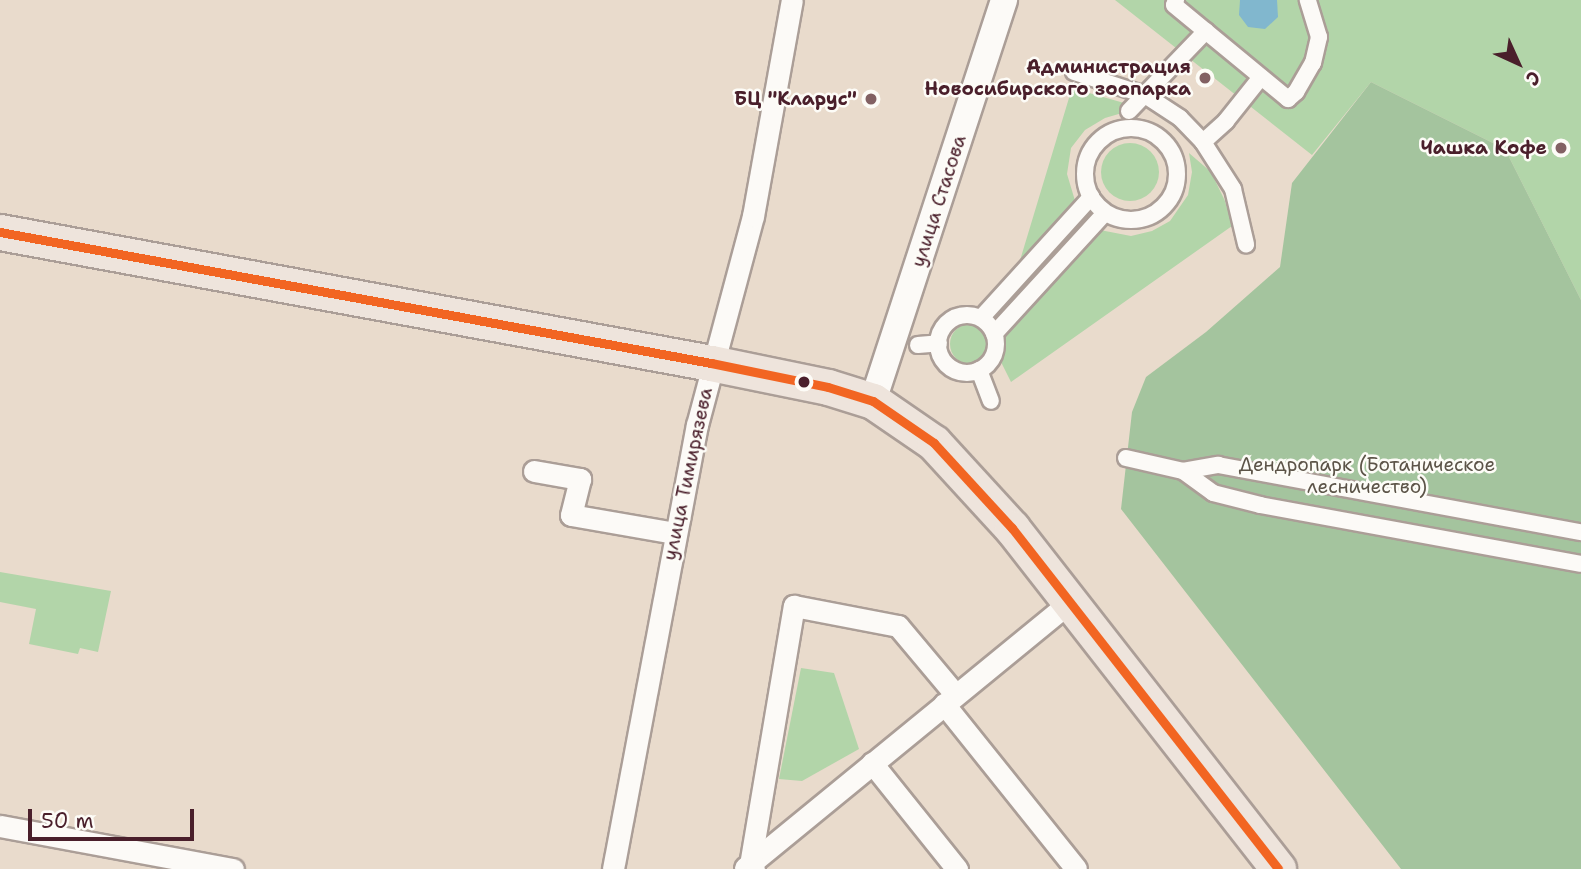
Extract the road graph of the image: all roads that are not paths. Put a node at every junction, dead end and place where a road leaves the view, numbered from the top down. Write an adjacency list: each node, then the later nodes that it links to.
1 (792, 0): 21 (street, улица Тимирязева)
2 (1004, 0): 23 (street, улица Стасова)
3 (1176, 0): 5 (street)
4 (1308, 0): 7 (street)
5 (1206, 31): 7 (street); 8 (street)
6 (1074, 72): 8 (street)
7 (1261, 77): 12 (street)
8 (1144, 95): 9 (street); 10 (street)
9 (1129, 111)
10 (1180, 118): 11 (street); 12 (street)
11 (1160, 139): 13 (street); 14 (street)
12 (1203, 142): 16 (street)
13 (1091, 197): 14 (street); 17 (street)
14 (1105, 212): 18 (street)
15 (0, 232): 21 (main road)
16 (1246, 244)
17 (981, 318): 18 (street); 19 (street)
18 (994, 334): 22 (street)
19 (939, 343): 20 (street); 22 (street)
20 (918, 345)
21 (711, 363): 23 (main road); 29 (street, улица Тимирязева)
22 (979, 370): 24 (street)
23 (873, 401): 31 (main road)
24 (991, 401)
25 (1126, 458): 27 (street)
26 (534, 471): 29 (street)
27 (1183, 471): 28 (street); 30 (street)
28 (1581, 532)
29 (675, 533): 37 (street, улица Тимирязева)
30 (1581, 564)
31 (1070, 602): 32 (street); 40 (main road)
32 (949, 699): 33 (street); 35 (street); 39 (street)
33 (872, 763): 35 (street); 38 (street)
34 (0, 826): 36 (street)
35 (749, 868)
36 (233, 869)
37 (613, 869)
38 (957, 869)
39 (1076, 869)
40 (1278, 869)

